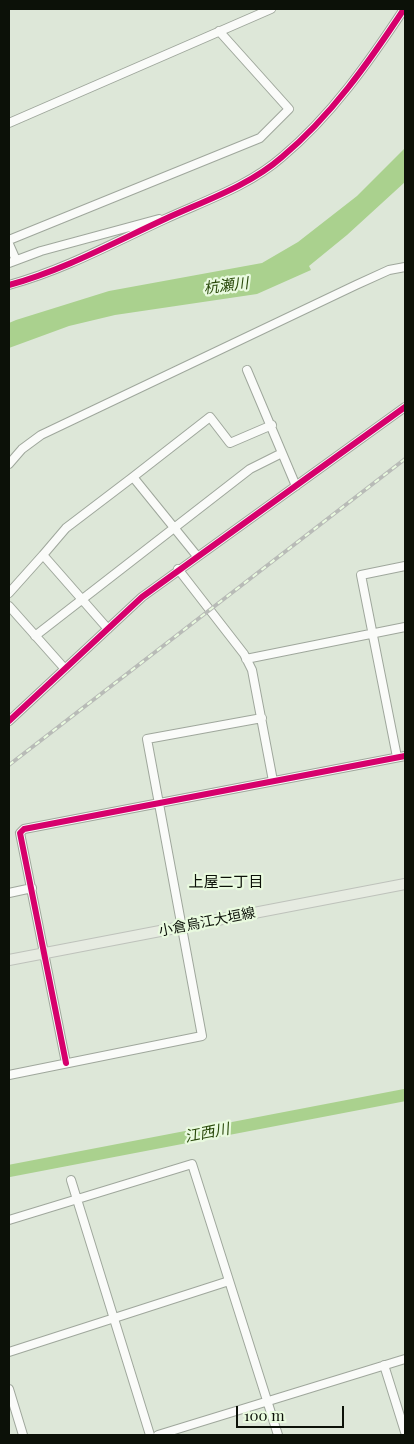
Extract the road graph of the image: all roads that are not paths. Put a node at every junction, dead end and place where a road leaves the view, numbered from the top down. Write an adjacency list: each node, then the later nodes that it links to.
1 (271, 9): 3 (street)
2 (404, 9): 5 (street)
3 (219, 31): 4 (street); 6 (street)
4 (9, 123)
5 (163, 220): 7 (street); 9 (street)
6 (9, 242): 7 (street)
7 (12, 262)
8 (405, 267): 14 (street)
9 (9, 285)
10 (247, 370): 12 (street)
11 (405, 407): 16 (street)
12 (272, 425): 13 (street); 15 (street)
13 (282, 453): 16 (street); 17 (street)
14 (9, 464)
15 (133, 477): 17 (street); 18 (street)
16 (296, 486): 19 (street)
17 (175, 528): 19 (street); 23 (street)
18 (43, 555): 22 (street); 23 (street)
19 (197, 556): 21 (street)
20 (405, 566): 27 (street)
21 (178, 569): 26 (street); 29 (street)
22 (9, 592)
23 (82, 599): 26 (street); 28 (street)
24 (9, 606): 28 (street)
25 (405, 627): 27 (street)
26 (108, 629): 30 (street)
27 (373, 633): 29 (street); 34 (street)
28 (35, 636): 30 (street)
29 (246, 658): 31 (street)
30 (65, 669): 32 (street)
31 (262, 718): 35 (street); 36 (street)
32 (9, 721)
33 (405, 756): 34 (street)
34 (397, 757): 35 (street)
35 (274, 781): 36 (street)
36 (158, 804): 38 (street); 40 (street)
37 (405, 884): 40 (main road, 小倉烏江大垣線)
38 (32, 888): 39 (street); 41 (street)
39 (9, 893)
40 (182, 927): 41 (main road, 小倉烏江大垣線); 43 (street)
41 (46, 952): 42 (main road, 小倉烏江大垣線); 43 (street)
42 (9, 960)
43 (66, 1063): 44 (street)
44 (9, 1075)
45 (71, 1180): 46 (street)
46 (77, 1199): 47 (street); 48 (street); 49 (street)
47 (9, 1220)
48 (229, 1281): 49 (street); 54 (street)
49 (114, 1318): 50 (street); 57 (street)
50 (9, 1352)
51 (405, 1359): 52 (street)
52 (384, 1366): 54 (street); 55 (street)
53 (9, 1389): 56 (street)
54 (267, 1402): 58 (street); 59 (street)
55 (405, 1432)
56 (23, 1435)
57 (150, 1435)
58 (158, 1435)
59 (278, 1435)

